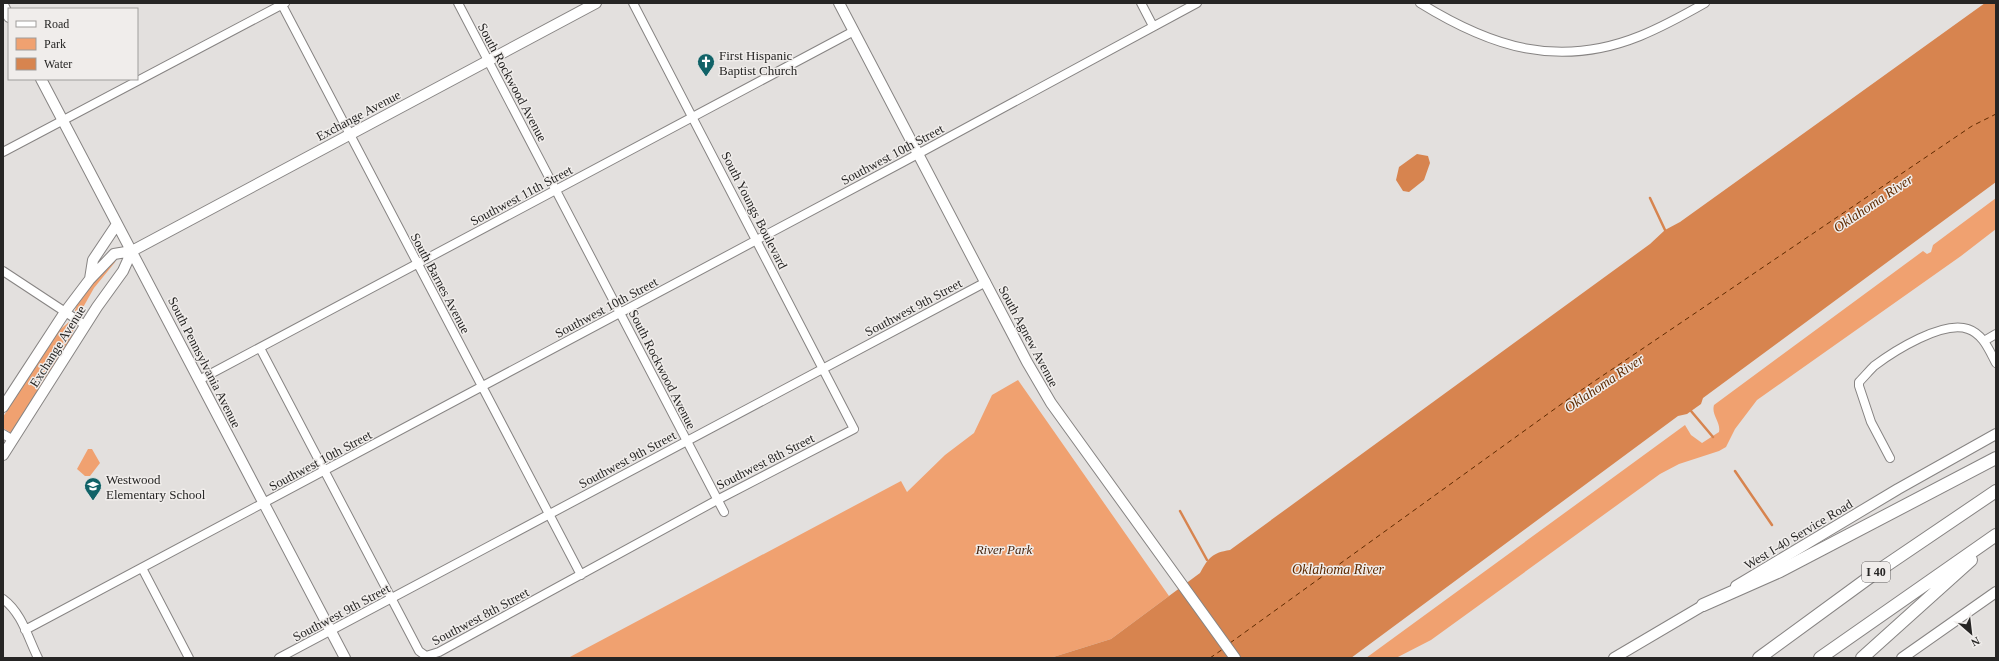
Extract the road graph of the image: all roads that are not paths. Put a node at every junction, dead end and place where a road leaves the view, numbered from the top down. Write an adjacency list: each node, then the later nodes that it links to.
1 (458, 3): 14 (street, South Rockwood Avenue)
2 (596, 3): 14 (main road, Exchange Avenue)
3 (633, 3): 16 (street, South Youngs Boulevard)
4 (839, 3): 13 (main road, South Agnew Avenue)
5 (1141, 3): 12 (street)
6 (1197, 3): 12 (street, Southwest 10th Street)
7 (1420, 3): 8 (street)
8 (1705, 3)
9 (283, 4): 17 (street); 18 (street, South Barnes Avenue)
10 (3, 5): 11 (main road)
11 (8, 15)
12 (1153, 26): 20 (street, Southwest 10th Street)
13 (854, 31): 16 (street, Southwest 11th Street); 20 (main road, South Agnew Avenue)
14 (488, 60): 18 (main road, Exchange Avenue); 21 (street, South Rockwood Avenue)
15 (42, 80): 17 (main road, South Pennsylvania Avenue)
16 (693, 117): 21 (street, Southwest 11th Street); 23 (street, South Youngs Boulevard)
17 (63, 120): 19 (street); 22 (main road, South Pennsylvania Avenue)
18 (350, 134): 24 (main road, Exchange Avenue); 25 (street, South Barnes Avenue)
19 (3, 152)
20 (918, 154): 23 (street, Southwest 10th Street); 28 (main road, South Agnew Avenue)
21 (556, 190): 25 (street, Southwest 11th Street); 30 (street, South Rockwood Avenue)
22 (117, 224): 24 (main road, South Pennsylvania Avenue); 27 (main road)
23 (756, 239): 30 (street, Southwest 10th Street); 36 (street, South Youngs Boulevard)
24 (132, 251): 27 (main road, Exchange Avenue); 31 (main road, Exchange Avenue); 37 (main road, South Pennsylvania Avenue)
25 (417, 264): 34 (street, Southwest 11th Street); 38 (street, South Barnes Avenue)
26 (3, 271): 29 (street)
27 (90, 279): 29 (main road, Exchange Avenue)
28 (986, 282): 36 (street, Southwest 9th Street); 67 (main road, South Agnew Avenue)
29 (65, 312): 31 (street); 39 (main road, Exchange Avenue)
30 (620, 313): 38 (street, Southwest 10th Street); 44 (street, South Rockwood Avenue)
31 (85, 325): 43 (main road, Exchange Avenue)
32 (1996, 334): 33 (street)
33 (1984, 341): 35 (street); 46 (street)
34 (260, 348): 37 (street, Southwest 11th Street); 48 (street, Southwest 8th Street)
35 (1996, 363)
36 (824, 367): 40 (street, South Youngs Boulevard); 44 (street, Southwest 9th Street)
37 (199, 380): 51 (main road, South Pennsylvania Avenue)
38 (482, 387): 48 (street, Southwest 10th Street); 53 (street, South Barnes Avenue)
39 (3, 407)
40 (854, 429): 50 (street, Southwest 8th Street)
41 (3, 434): 43 (street)
42 (1996, 434): 60 (main road, West I-40 Service Road)
43 (13, 440): 45 (main road, Exchange Avenue)
44 (687, 442): 50 (street, South Rockwood Avenue); 53 (street, Southwest 9th Street)
45 (3, 455)
46 (1890, 458)
47 (1996, 458): 60 (highway)
48 (324, 471): 51 (street, Southwest 10th Street); 58 (street, Southwest 8th Street)
49 (1996, 491): 69 (highway, I 40)
50 (719, 499): 52 (street, South Rockwood Avenue); 56 (street, Southwest 8th Street)
51 (264, 503): 55 (street, Southwest 10th Street); 62 (main road, South Pennsylvania Avenue)
52 (724, 512)
53 (548, 515): 56 (street, South Barnes Avenue); 58 (street, Southwest 9th Street)
54 (1996, 536): 70 (highway); 71 (highway)
55 (142, 568): 61 (street, Southwest 10th Street); 64 (street)
56 (581, 575): 58 (street, Southwest 8th Street)
57 (1996, 592): 72 (main road)
58 (392, 598): 62 (street, Southwest 9th Street)
59 (3, 599): 61 (street)
60 (1703, 605): 68 (main road, West I-40 Service Road)
61 (25, 630): 63 (street)
62 (331, 631): 65 (street, Southwest 9th Street); 66 (main road, South Pennsylvania Avenue)
63 (38, 658)
64 (189, 658)
65 (279, 658)
66 (345, 658)
67 (1235, 658)
68 (1614, 658)
69 (1758, 658)
70 (1820, 658)
71 (1862, 658)
72 (1902, 658)

